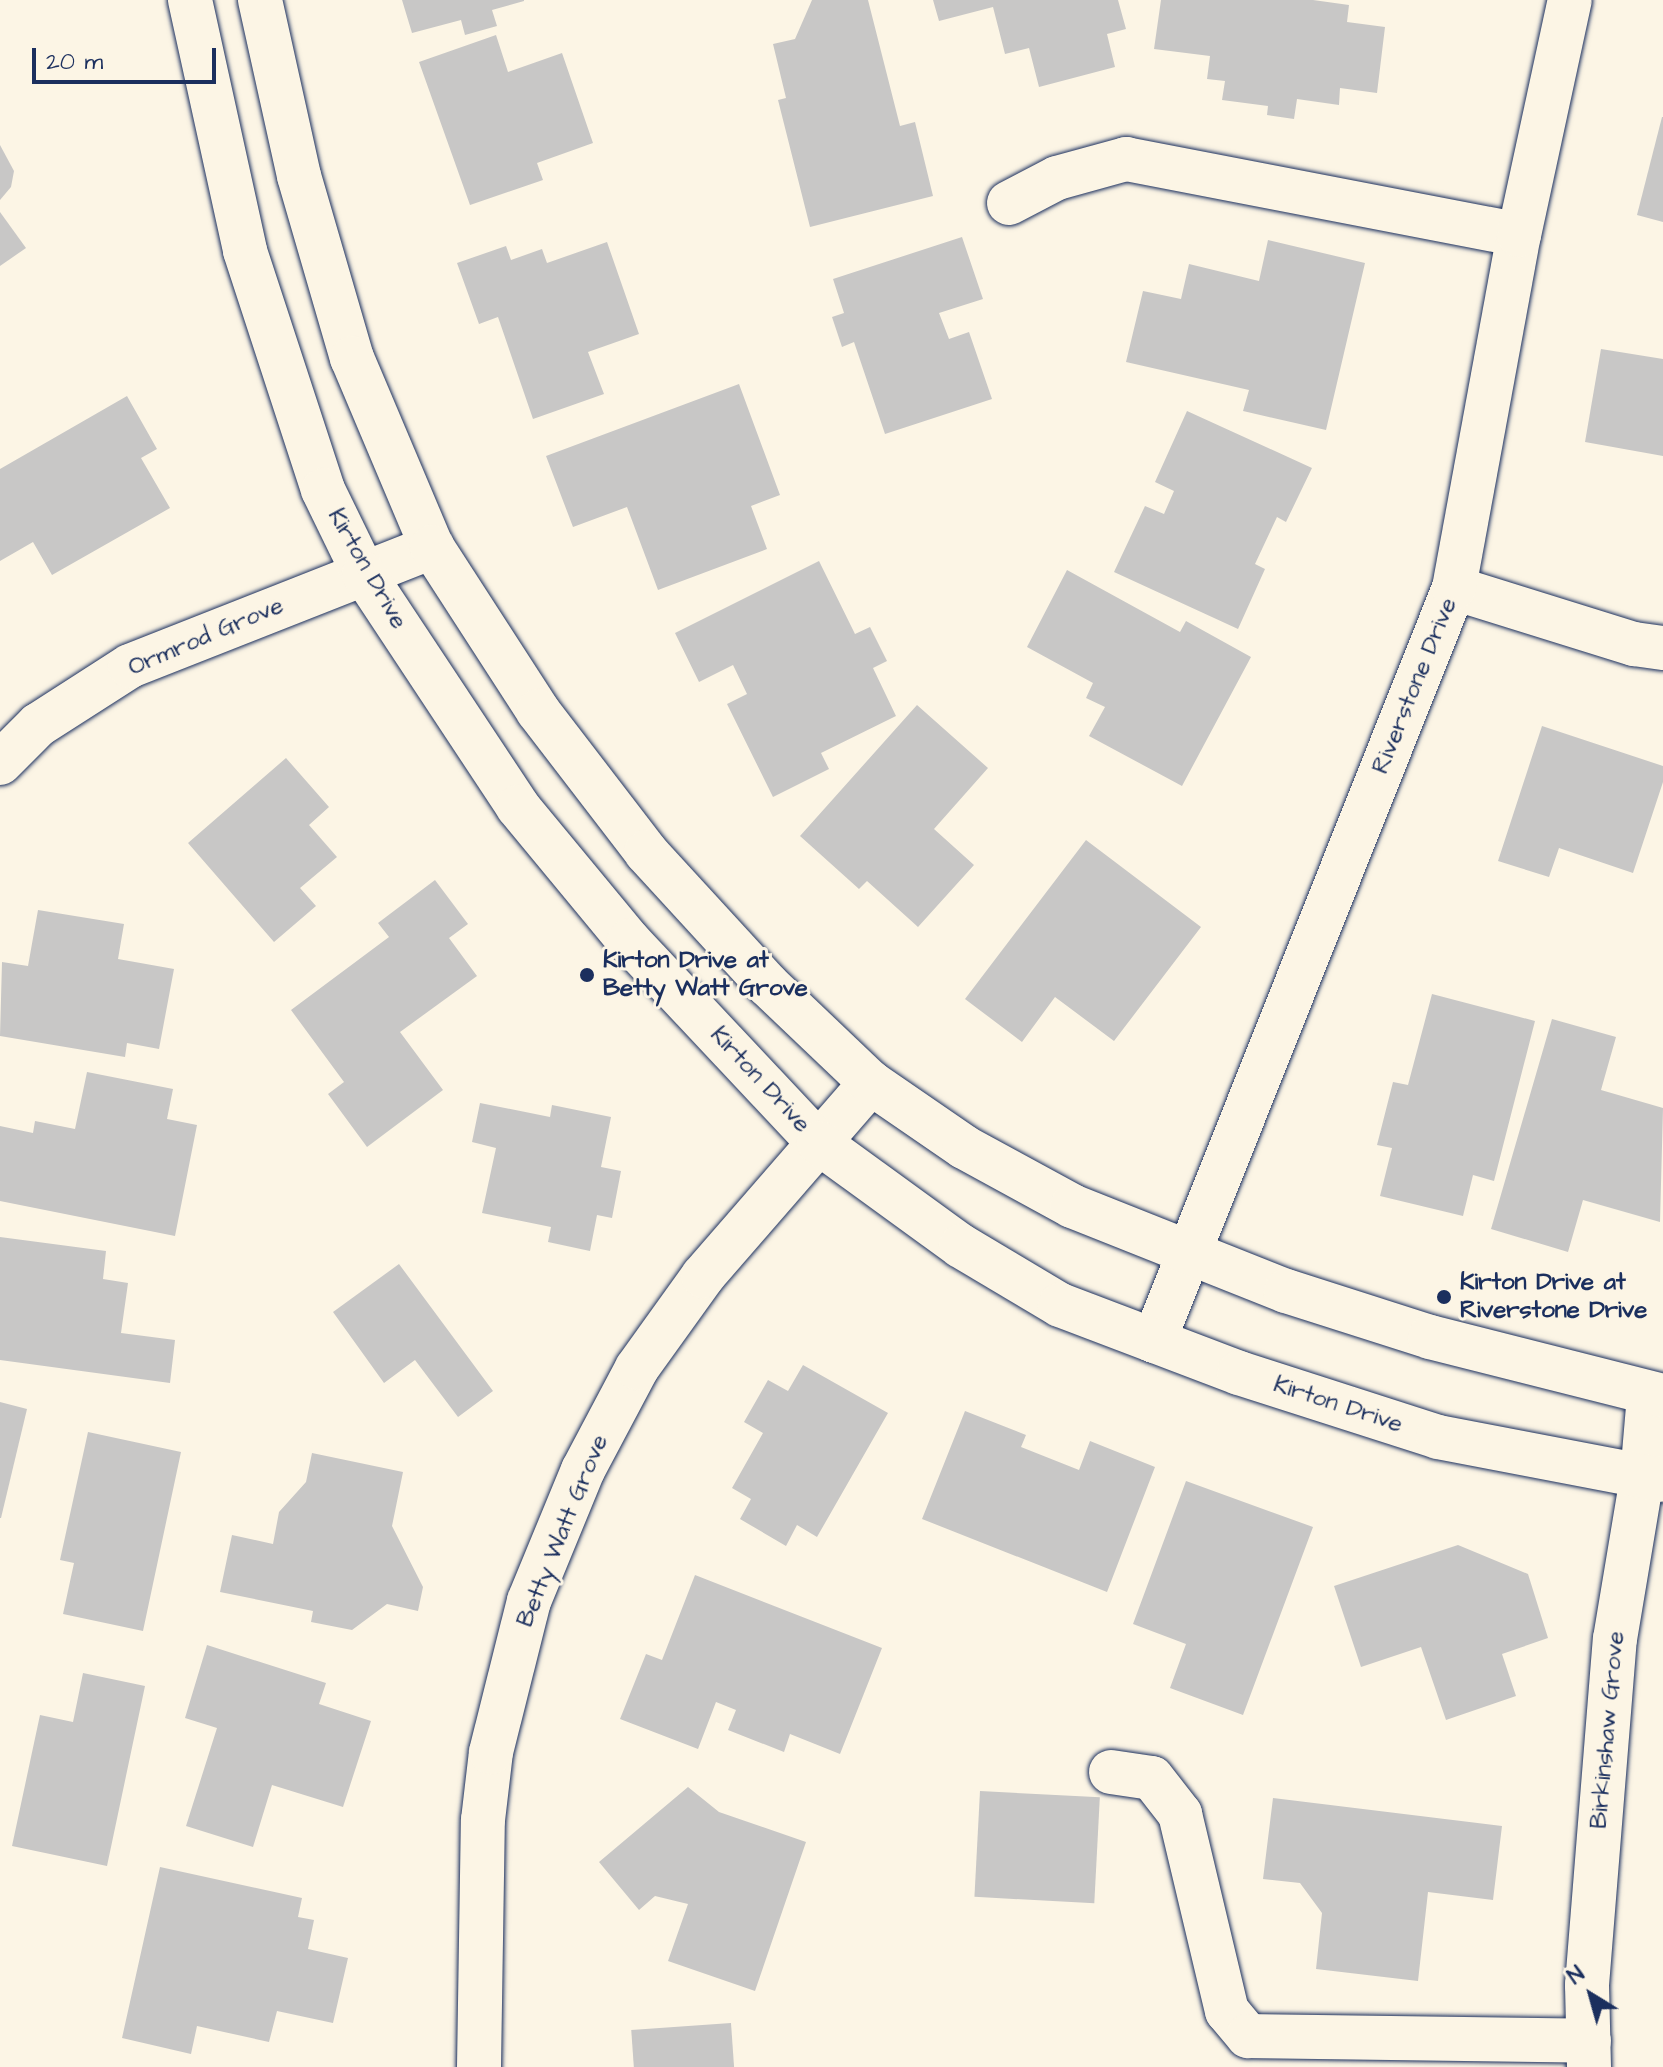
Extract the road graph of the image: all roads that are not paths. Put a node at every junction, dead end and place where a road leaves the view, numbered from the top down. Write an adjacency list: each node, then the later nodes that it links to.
1 (190, 0): 7 (street, Kirton Drive)
2 (260, 0): 6 (street)
3 (1570, 0): 5 (street, Riverstone Drive)
4 (1009, 203): 5 (street)
5 (1519, 235): 8 (street, Riverstone Drive)
6 (432, 547): 7 (street, Ormrod Grove); 11 (street)
7 (364, 574): 10 (street, Ormrod Grove); 12 (street, Kirton Drive)
8 (1454, 588): 9 (street); 13 (street, Riverstone Drive)
9 (1663, 648)
10 (0, 763)
11 (871, 1083): 12 (street, Betty Watt Grove); 13 (street)
12 (819, 1143): 14 (street, Kirton Drive); 19 (street, Betty Watt Grove)
13 (1189, 1253): 14 (street, Riverstone Drive); 15 (street)
14 (1154, 1341): 16 (street, Kirton Drive)
15 (1656, 1395): 16 (street, Birkinshaw Grove)
16 (1652, 1479): 18 (street, Birkinshaw Grove)
17 (1111, 1772): 18 (street)
18 (1589, 2054)
19 (479, 2067)

